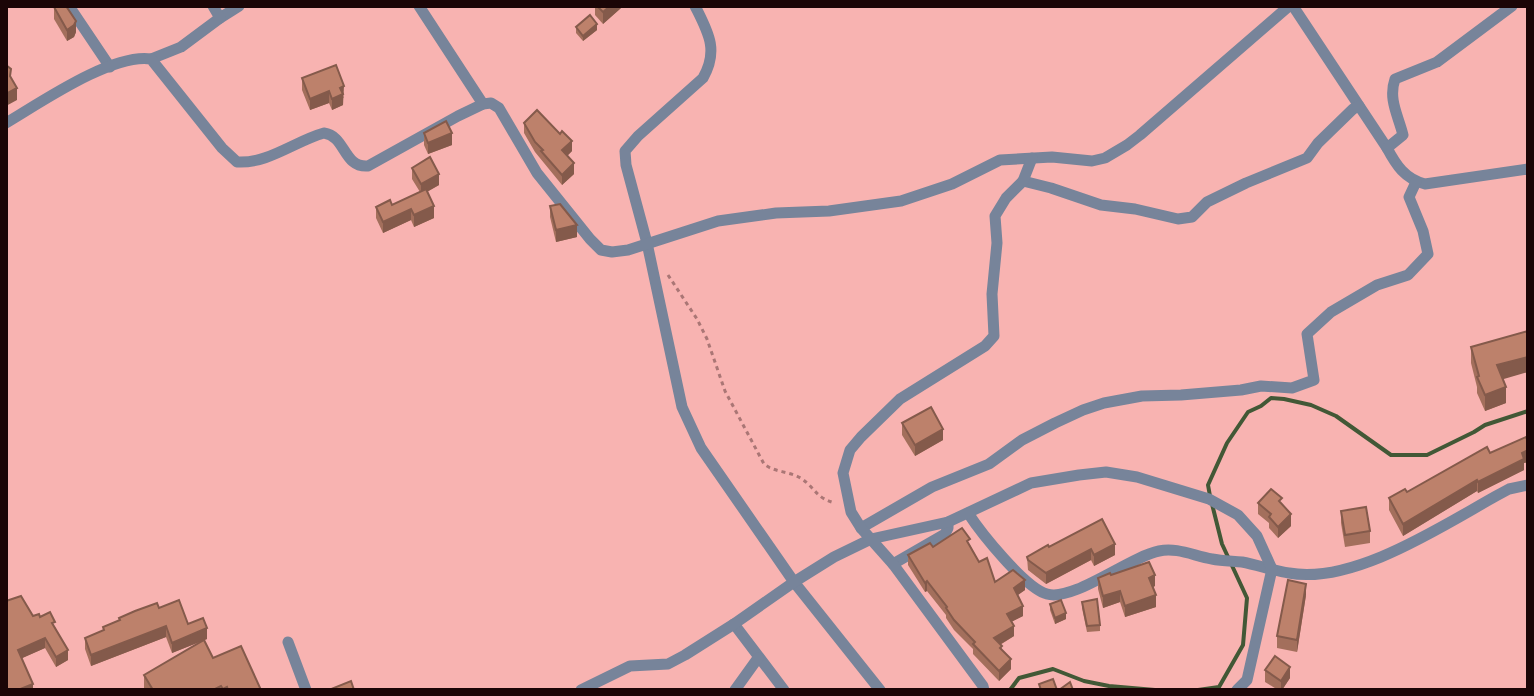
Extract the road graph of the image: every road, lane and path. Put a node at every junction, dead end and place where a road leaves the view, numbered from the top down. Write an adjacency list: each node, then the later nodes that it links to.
1 (69, 6): 10 (street)
2 (213, 6): 8 (street)
3 (239, 6): 8 (street)
4 (419, 6): 11 (street)
5 (695, 6): 19 (street)
6 (1291, 6): 12 (street); 15 (street)
7 (1512, 6): 14 (street)
8 (220, 18): 9 (street)
9 (151, 59): 10 (street); 11 (street)
10 (110, 67): 13 (street)
11 (483, 104): 19 (street)
12 (1359, 106): 14 (street); 17 (street)
13 (6, 123)
14 (1387, 148): 18 (street)
15 (1032, 158): 17 (street); 19 (street)
16 (1528, 169): 18 (street)
17 (1023, 181): 22 (street)
18 (1416, 182): 25 (street)
19 (647, 243): 29 (street)
20 (668, 275): 22 (path)
21 (1528, 485): 28 (street)
22 (851, 507): 25 (street)
23 (968, 513): 24 (street); 28 (street); 28 (street)
24 (948, 522): 26 (street); 27 (street)
25 (861, 528): 26 (street)
26 (871, 539): 27 (street); 29 (street)
27 (893, 564): 39 (street)
28 (1272, 569): 33 (street)
29 (794, 582): 30 (street); 38 (street)
30 (734, 624): 32 (street); 35 (street)
31 (288, 642): 34 (street)
32 (758, 658): 36 (street); 37 (street)
33 (1250, 685): 40 (street)
34 (306, 690)
35 (581, 690)
36 (735, 690)
37 (784, 690)
38 (880, 690)
39 (984, 690)
40 (1237, 690)

